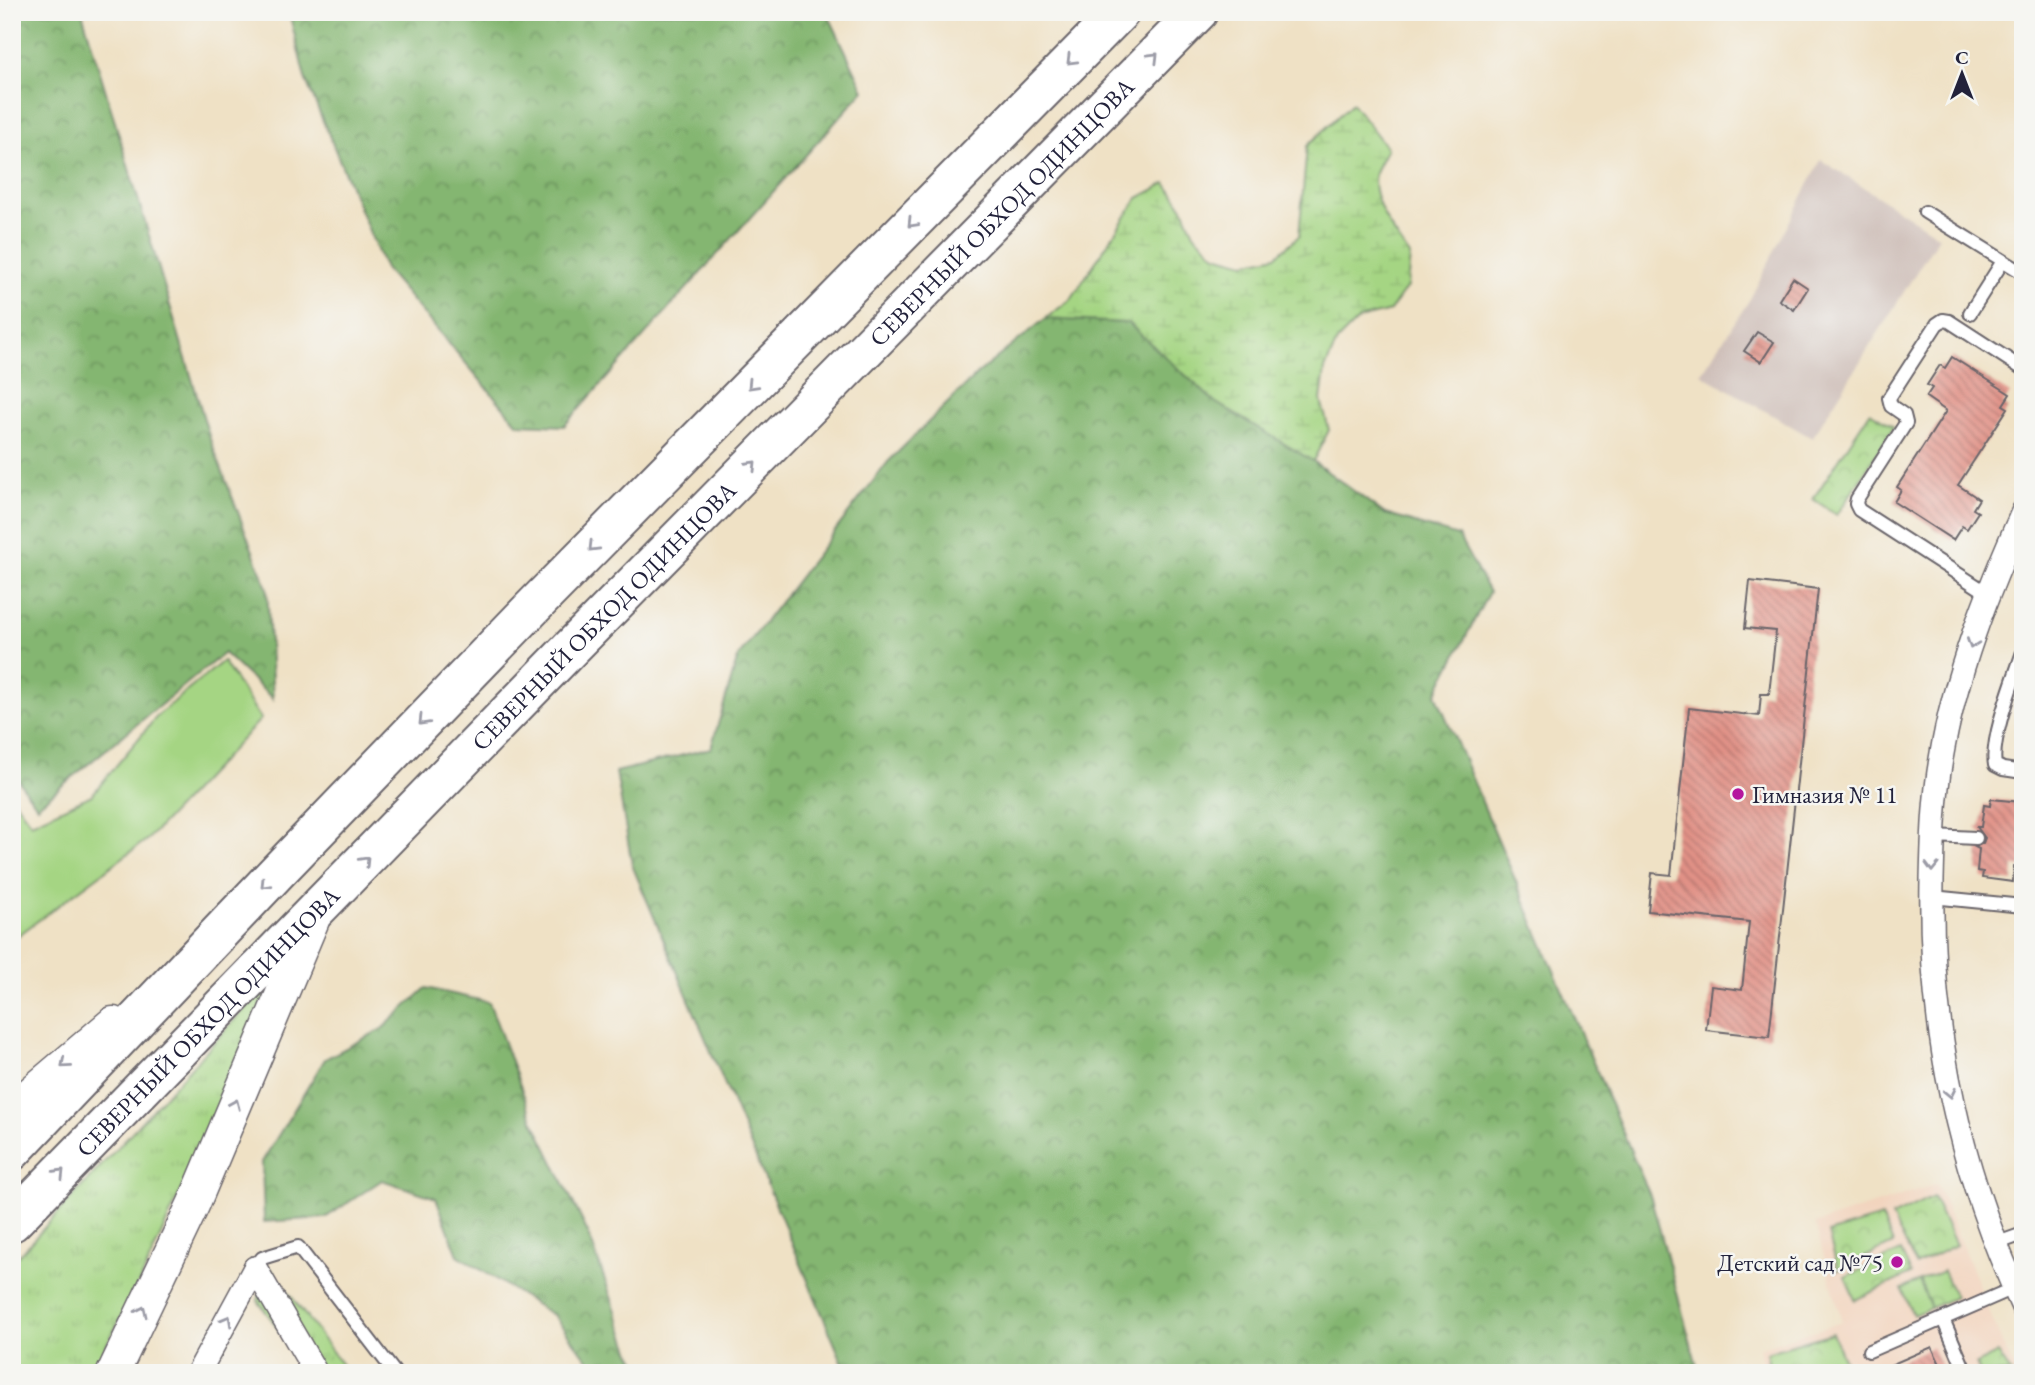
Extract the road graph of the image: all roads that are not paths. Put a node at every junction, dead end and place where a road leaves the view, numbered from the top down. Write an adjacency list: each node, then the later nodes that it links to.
1 (1120, 12): 17 (highway, СЕВЕРНЫЙ ОБХОД ОДИНЦОВА, one-way to 17)
2 (1198, 12): 16 (highway, СЕВЕРНЫЙ ОБХОД ОДИНЦОВА, one-way to 2)
3 (1925, 212): 4 (lane)
4 (2003, 261): 5 (lane); 6 (lane)
5 (2023, 274)
6 (1970, 313)
7 (2023, 369): 9 (lane)
8 (2023, 512): 9 (street)
9 (1989, 594): 12 (street, one-way to 12)
10 (2023, 652): 11 (lane)
11 (2023, 772)
12 (1933, 835): 13 (lane); 14 (street, one-way to 14)
13 (1976, 838)
14 (1932, 897): 15 (lane); 22 (street, one-way to 22)
15 (2023, 906)
16 (318, 910): 20 (highway, СЕВЕРНЫЙ ОБХОД ОДИНЦОВА, one-way to 16); 27 (main road, one-way to 16)
17 (211, 941): 18 (main road, one-way to 18); 19 (highway, СЕВЕРНЫЙ ОБХОД ОДИНЦОВА)
18 (12, 1109)
19 (12, 1151)
20 (12, 1222)
21 (2023, 1234): 22 (lane)
22 (1995, 1244): 24 (street)
23 (255, 1268): 28 (street, one-way to 23); 29 (street); 30 (lane)
24 (2020, 1300): 25 (lane)
25 (1943, 1319): 26 (lane); 31 (lane)
26 (1869, 1351)
27 (113, 1373)
28 (198, 1373)
29 (316, 1373)
30 (395, 1373)
31 (1966, 1373)

